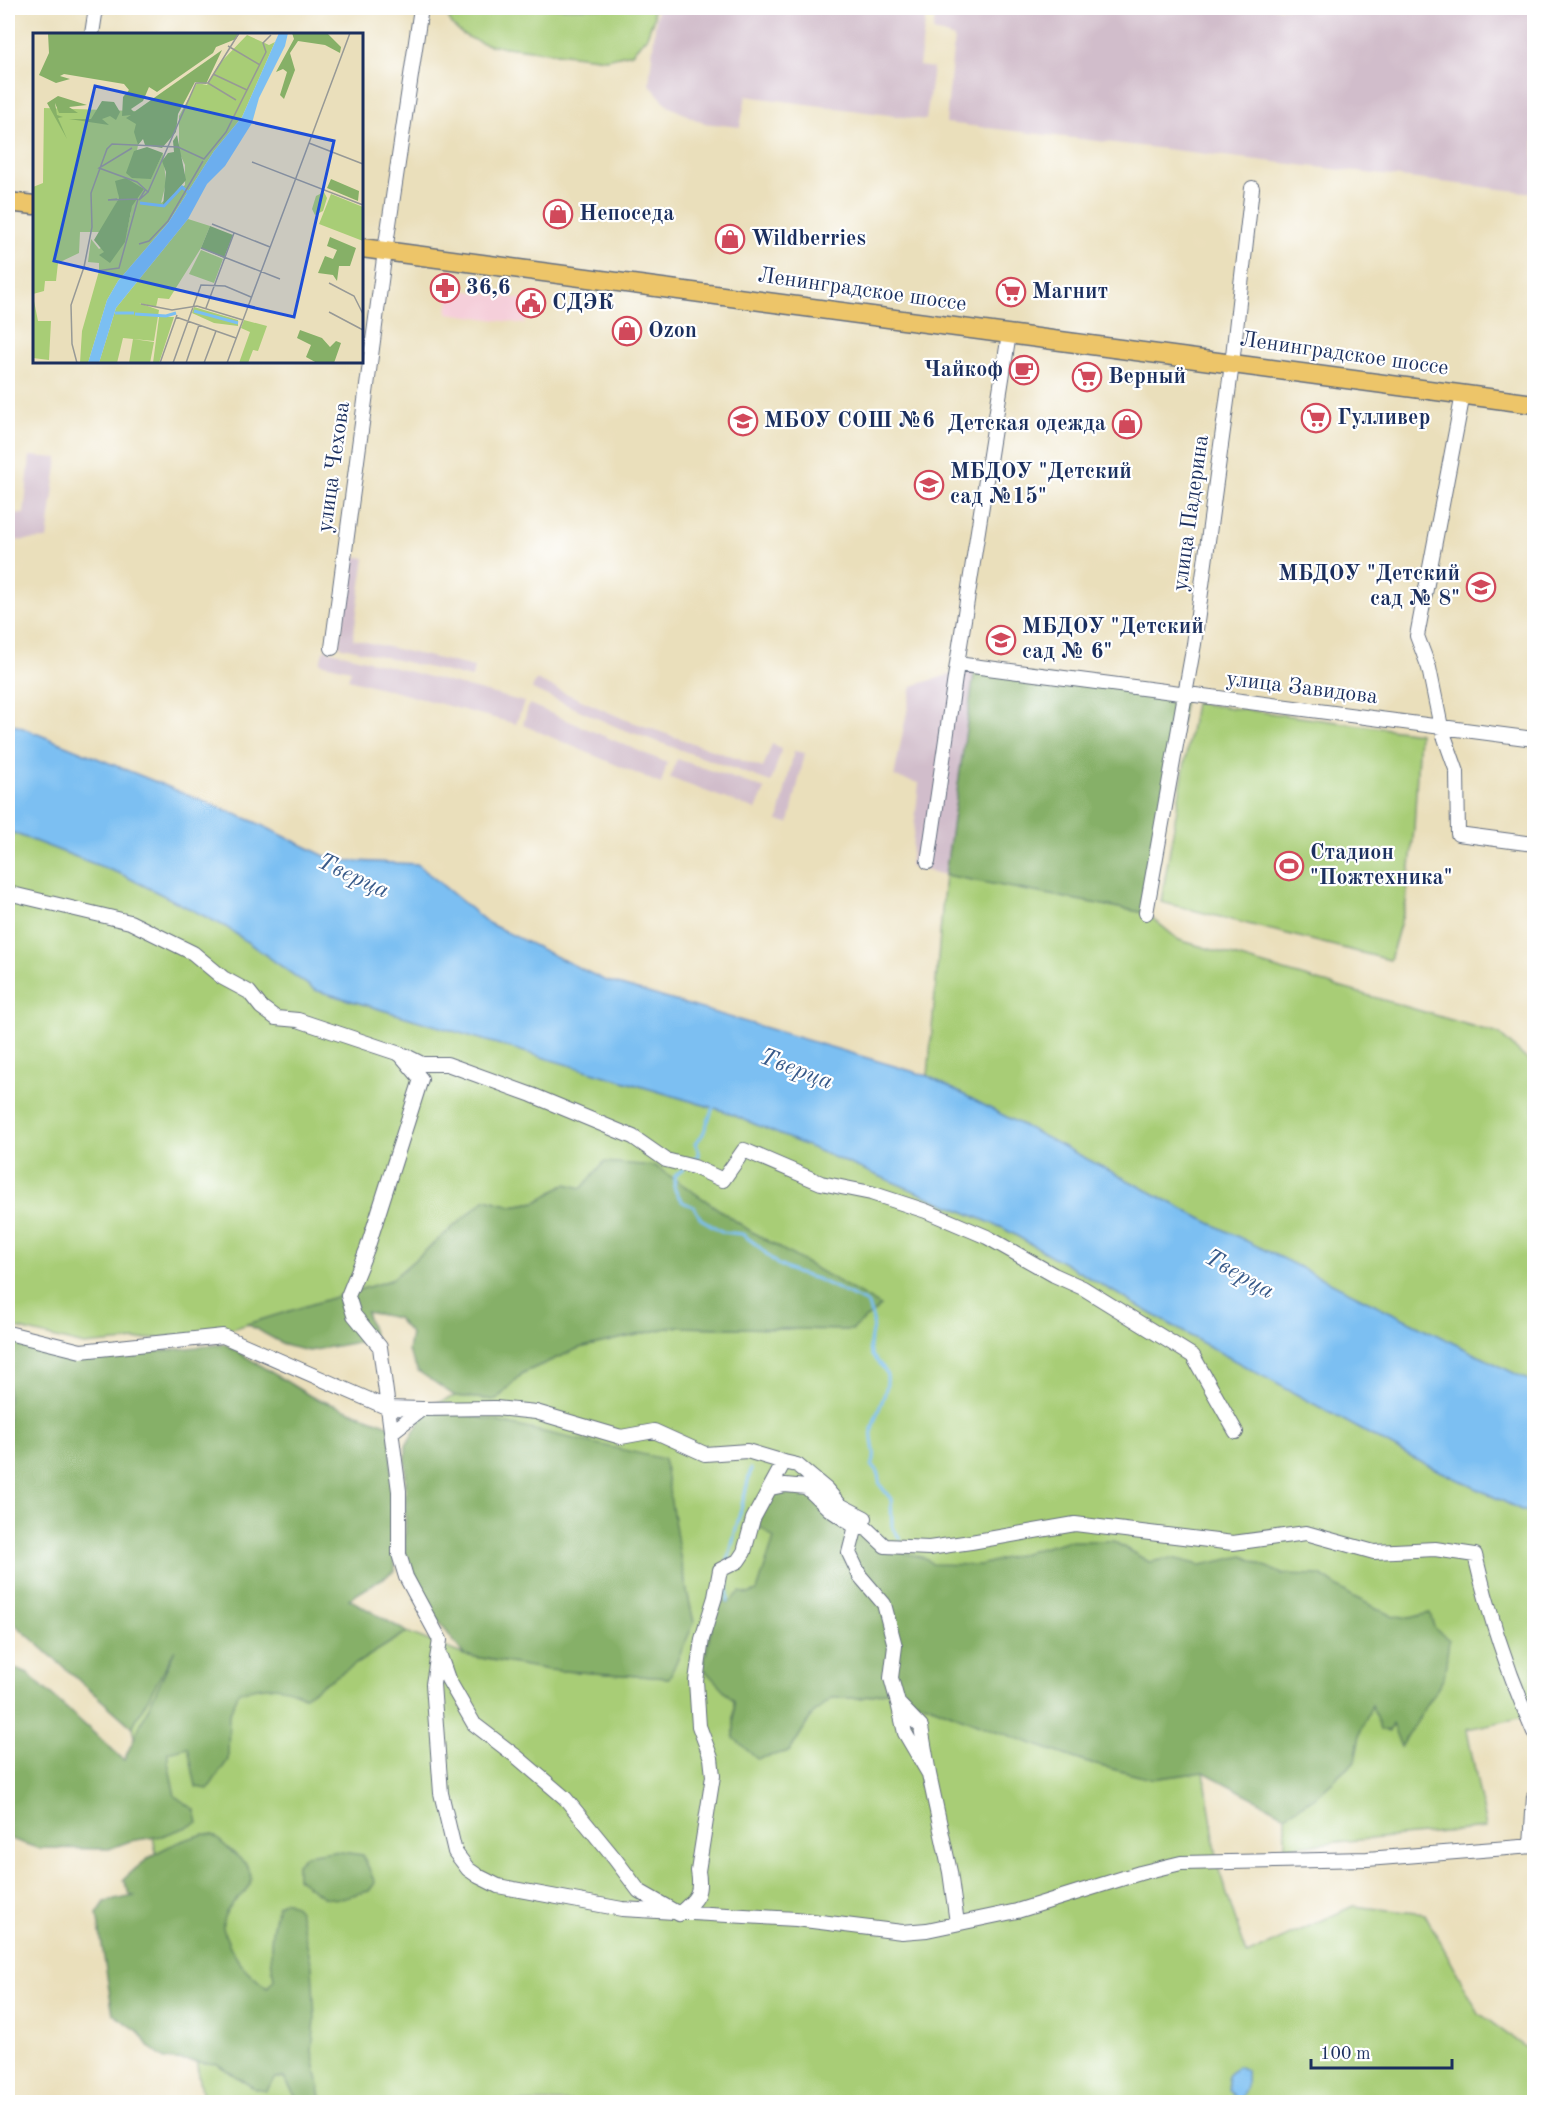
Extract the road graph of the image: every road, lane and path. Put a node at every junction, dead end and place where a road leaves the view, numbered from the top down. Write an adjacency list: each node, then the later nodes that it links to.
1 (96, 8): 3 (street)
2 (421, 8): 8 (street, улица Чехова)
3 (92, 33)
4 (1252, 188): 10 (street, улица Падерина)
5 (8, 202): 6 (main road)
6 (33, 205)
7 (363, 248): 8 (main road, Ленинградское шоссе)
8 (385, 251): 9 (main road, Ленинградское шоссе); 13 (street, улица Чехова)
9 (1010, 334): 10 (main road, Ленинградское шоссе); 14 (street)
10 (1232, 363): 11 (main road, Ленинградское шоссе); 15 (street, улица Падерина)
11 (1463, 394): 12 (main road, Ленинградское шоссе); 16 (street)
12 (1534, 404)
13 (332, 648)
14 (957, 664): 15 (street, улица Завидова); 19 (street)
15 (1186, 694): 16 (street, улица Завидова); 21 (street, улица Падерина)
16 (1441, 727): 17 (street, улица Завидова); 18 (street)
17 (1534, 739)
18 (1534, 844)
19 (928, 862)
20 (8, 893): 22 (street)
21 (1146, 913)
22 (400, 1054): 24 (street); 27 (street)
23 (8, 1333): 24 (street)
24 (388, 1408): 25 (street); 26 (street)
25 (423, 1409): 26 (street); 28 (street)
26 (392, 1432): 31 (street)
27 (1236, 1432)
28 (784, 1462): 29 (street); 30 (street)
29 (771, 1488): 30 (street); 35 (street)
30 (856, 1526): 32 (street); 36 (street)
31 (439, 1654): 35 (street); 35 (street)
32 (1534, 1732)
33 (1534, 1796): 34 (street)
34 (1533, 1845): 36 (street)
35 (679, 1914): 36 (street)
36 (957, 1923)

